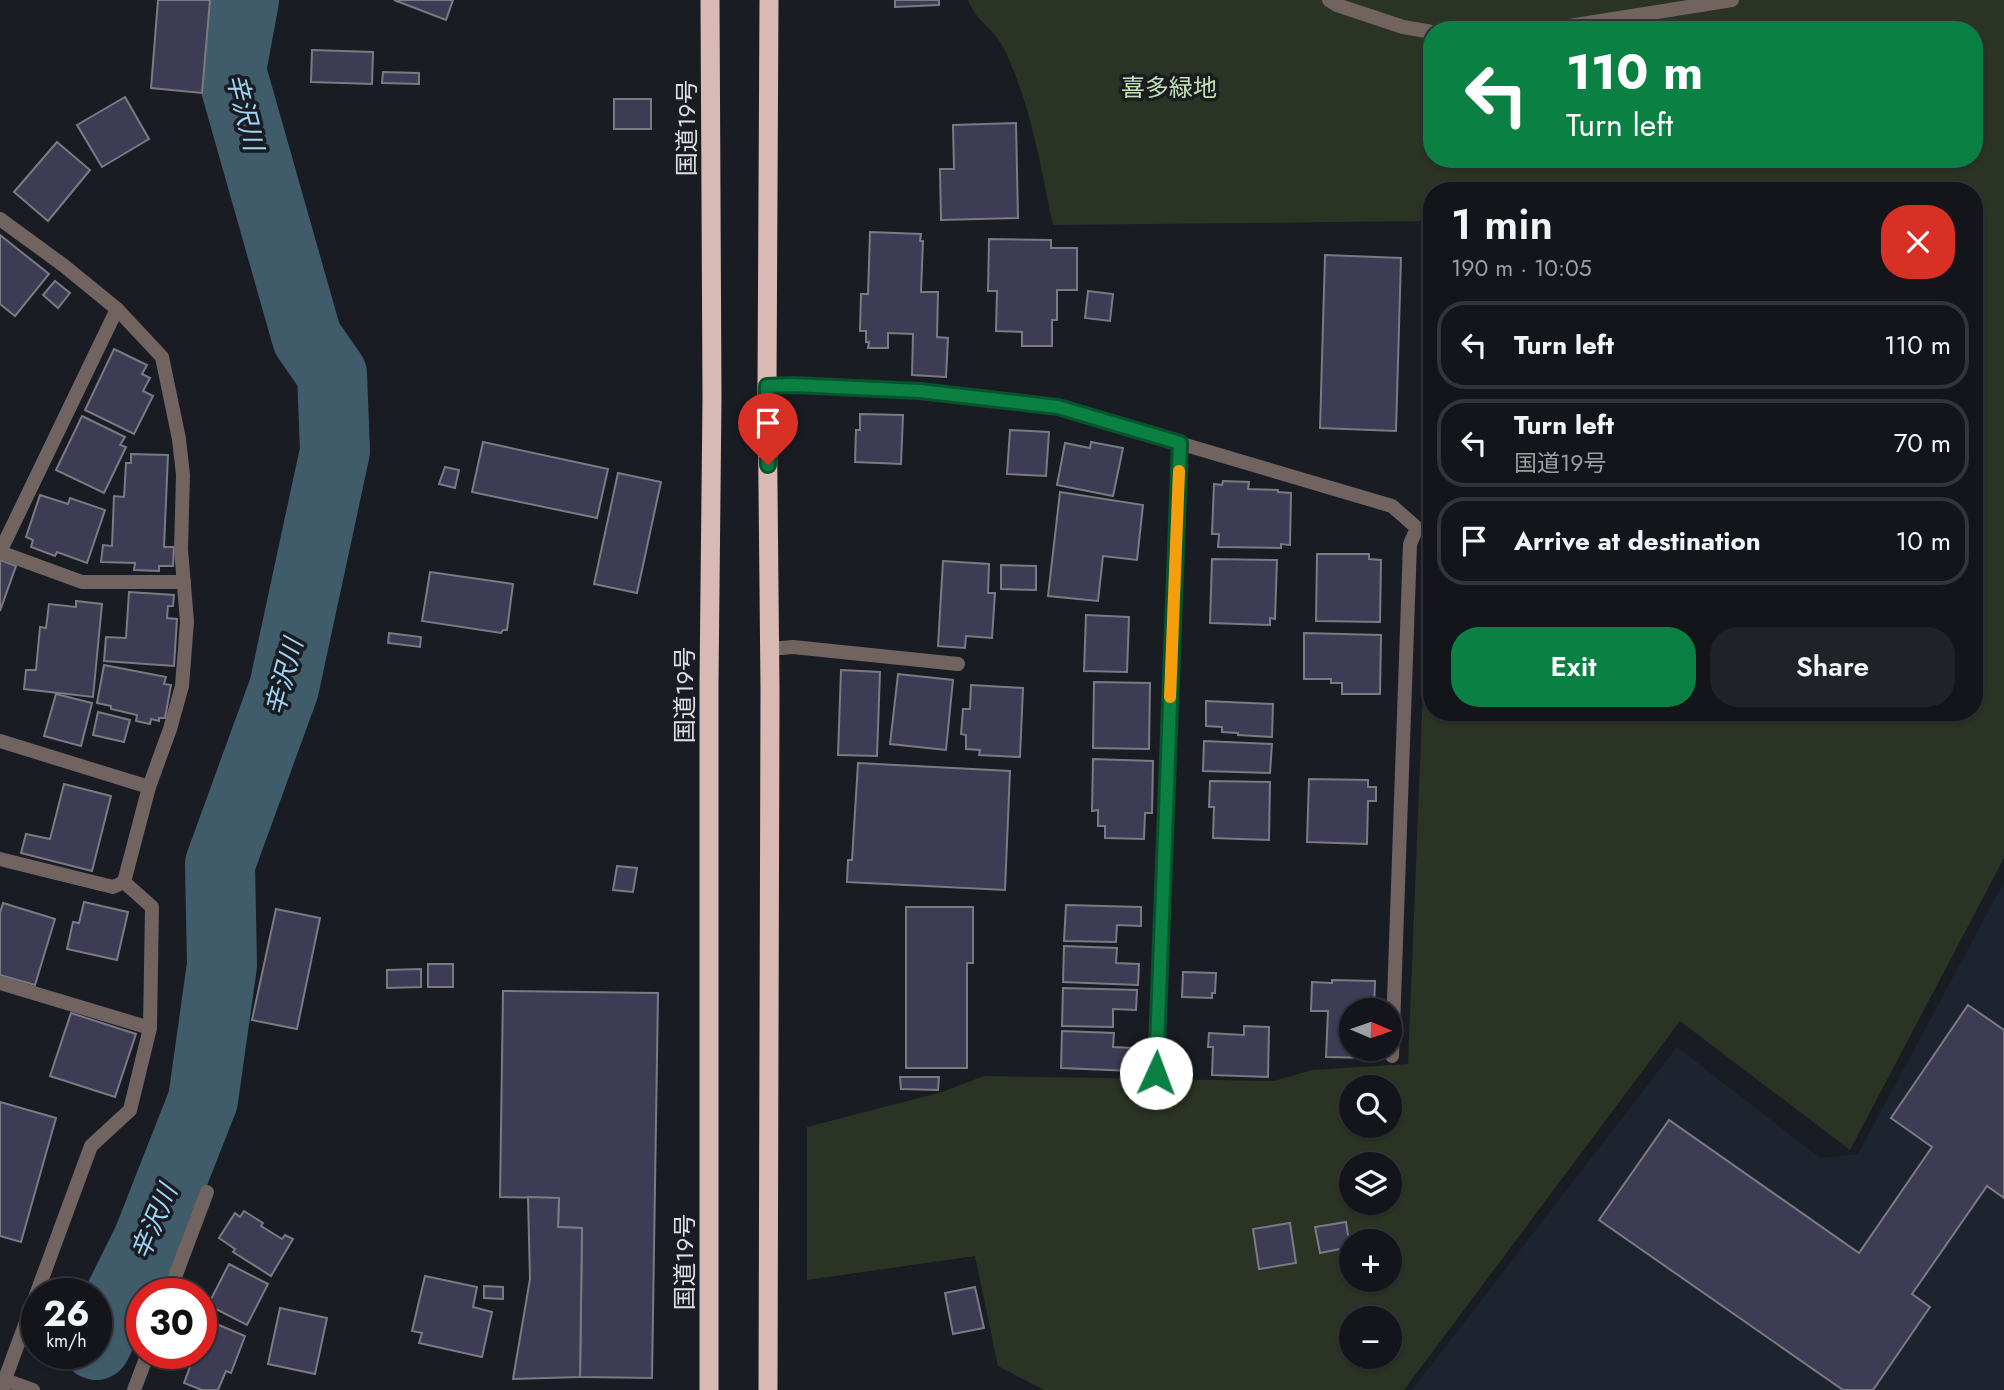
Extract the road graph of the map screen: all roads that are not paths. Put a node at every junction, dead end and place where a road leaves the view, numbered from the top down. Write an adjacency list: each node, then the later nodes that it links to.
1 (710, 0): 29 (highway, 国道19号)
2 (769, 0): 9 (highway)
3 (1329, 0): 6 (street)
4 (1732, 0): 5 (street)
5 (1600, 21)
6 (1423, 30)
7 (0, 219): 8 (street)
8 (117, 309): 11 (street); 12 (street)
9 (767, 386): 10 (street); 13 (highway)
10 (1180, 443): 20 (street); 22 (street)
11 (0, 552): 12 (street)
12 (184, 582): 16 (street)
13 (769, 649): 14 (street); 30 (highway)
14 (958, 664)
15 (0, 741): 16 (street)
16 (149, 787): 18 (street)
17 (0, 859): 18 (street)
18 (124, 882): 21 (street)
19 (0, 983): 21 (street)
20 (1394, 998)
21 (150, 1028): 26 (street)
22 (1156, 1073)
23 (206, 1192): 24 (street)
24 (174, 1278)
25 (142, 1369): 28 (street)
26 (3, 1382): 27 (street)
27 (33, 1390)
28 (134, 1390)
29 (709, 1390)
30 (768, 1390)

